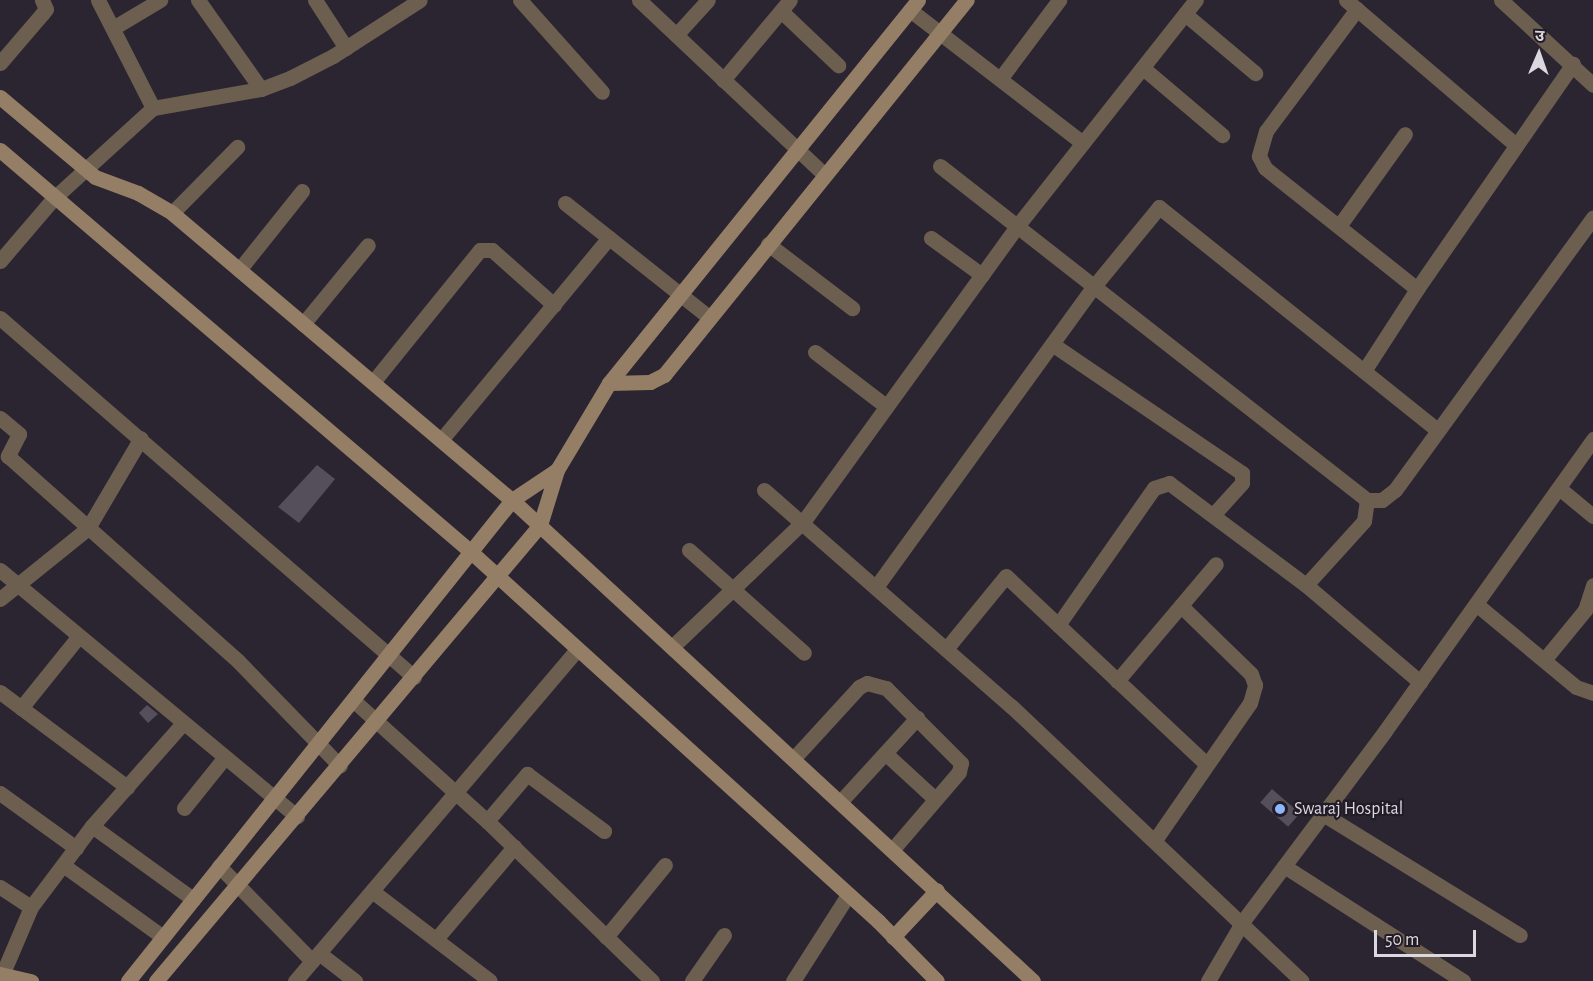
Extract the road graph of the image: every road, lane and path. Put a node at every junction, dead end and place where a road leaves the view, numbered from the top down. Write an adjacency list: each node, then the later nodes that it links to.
1 (42, 0): 22 (street)
2 (98, 0): 18 (street)
3 (160, 0): 18 (street)
4 (198, 0): 30 (street)
5 (316, 0): 21 (street)
6 (420, 0): 21 (street)
7 (520, 0): 31 (street)
8 (639, 0): 20 (street)
9 (708, 0): 20 (street)
10 (967, 0): 19 (street)
11 (1059, 0): 27 (street)
12 (1196, 0): 17 (street)
13 (1501, 0): 23 (street)
14 (785, 5): 24 (street); 28 (street)
15 (914, 5): 19 (street); 39 (street)
16 (1351, 5): 37 (street); 50 (street)
17 (1185, 14): 25 (street); 26 (street)
18 (112, 28): 33 (street)
19 (940, 33): 27 (street); 43 (street)
20 (676, 35): 28 (street)
21 (346, 48): 30 (street)
22 (0, 63)
23 (1573, 64): 29 (street); 37 (street)
24 (838, 65)
25 (1143, 68): 35 (street); 36 (street)
26 (1255, 73)
27 (1000, 79): 36 (street)
28 (723, 80): 39 (street)
29 (1593, 85)
30 (261, 89): 33 (street)
31 (602, 92)
32 (0, 97): 42 (street)
33 (153, 108): 42 (street)
34 (1405, 134): 50 (street)
35 (1222, 135)
36 (1083, 143): 49 (street)
37 (1516, 145): 59 (street)
38 (237, 147): 47 (street)
39 (798, 148): 43 (street); 60 (street)
40 (0, 150): 45 (street)
41 (940, 166): 49 (street)
42 (85, 169): 45 (street); 47 (street)
43 (825, 175): 53 (street)
44 (302, 191): 56 (street)
45 (54, 198): 55 (street); 89 (street)
46 (565, 202): 51 (street)
47 (172, 213): 56 (street)
48 (1593, 217): 73 (street)
49 (1018, 225): 57 (street); 58 (street)
50 (1339, 226): 59 (street)
51 (609, 238): 60 (street); 61 (street)
52 (931, 238): 57 (street)
53 (768, 244): 62 (street); 63 (street)
54 (368, 245): 65 (street)
55 (0, 261)
56 (239, 270): 65 (street)
57 (982, 275): 71 (street)
58 (1095, 285): 66 (street); 68 (street); 82 (street)
59 (1417, 289): 68 (street)
60 (679, 294): 63 (street); 70 (street)
61 (554, 304): 69 (street); 76 (street)
62 (852, 308)
63 (709, 317): 70 (street)
64 (0, 318): 74 (street)
65 (303, 324): 69 (street)
66 (1052, 345): 83 (street); 96 (street)
67 (815, 352): 71 (street)
68 (1365, 371): 73 (street)
69 (373, 382): 76 (street)
70 (609, 382): 78 (street)
71 (886, 406): 85 (street)
72 (0, 417): 77 (street)
73 (1437, 430): 82 (street)
74 (141, 438): 87 (street); 107 (street)
75 (1593, 439): 79 (street)
76 (441, 440): 81 (street)
77 (4, 460): 87 (street)
78 (557, 470): 81 (street); 86 (street)
79 (1559, 488): 84 (street); 99 (street)
80 (764, 490): 85 (street)
81 (512, 500): 86 (street); 89 (street)
82 (1367, 500): 93 (street)
83 (1213, 515): 93 (street); 101 (street)
84 (1593, 516)
85 (803, 522): 96 (street); 97 (street)
86 (540, 525): 92 (street); 103 (street)
87 (88, 528): 95 (street); 119 (street)
88 (689, 550): 97 (street)
89 (470, 551): 92 (street); 107 (street)
90 (1216, 564): 100 (street)
91 (0, 570): 95 (street)
92 (498, 576): 104 (street); 109 (street)
93 (1306, 585): 111 (street)
94 (1593, 585): 108 (street)
95 (16, 586): 98 (street); 102 (street)
96 (876, 587): 105 (street)
97 (733, 589): 103 (street); 106 (street)
98 (0, 599)
99 (1476, 604): 108 (street); 111 (street)
100 (1181, 606): 110 (street); 123 (street)
101 (1058, 625): 105 (street); 110 (street)
102 (78, 636): 115 (street); 118 (street)
103 (672, 647): 122 (street)
104 (578, 649): 126 (street); 149 (street)
105 (946, 649): 137 (street)
106 (804, 653)
107 (389, 656): 109 (street); 114 (street)
108 (1544, 660): 113 (street)
109 (414, 677): 117 (street)
110 (1117, 681): 123 (street)
111 (1420, 682): 132 (street)
112 (0, 692): 115 (street)
113 (1593, 693)
114 (353, 700): 117 (street); 119 (street)
115 (21, 708): 125 (street)
116 (917, 718): 120 (street); 122 (street); 129 (street)
117 (378, 720): 124 (street); 126 (street)
118 (183, 723): 121 (street); 125 (street)
119 (317, 744): 124 (street); 128 (street)
120 (885, 753): 129 (street); 130 (street)
121 (225, 757): 128 (street); 131 (street)
122 (794, 758): 130 (street)
123 (1206, 765): 137 (street)
124 (340, 766): 133 (street)
125 (127, 787): 135 (street)
126 (456, 792): 134 (street); 148 (street)
127 (0, 794): 139 (street)
128 (274, 797): 133 (street); 144 (street)
129 (935, 799): 140 (street)
130 (840, 801): 140 (street)
131 (184, 808)
132 (1323, 814): 143 (street); 154 (street)
133 (297, 817): 145 (street)
134 (487, 821): 136 (street); 138 (street)
135 (92, 826): 139 (street); 150 (street)
136 (604, 831)
137 (1155, 840): 152 (street)
138 (514, 847): 156 (street); 158 (street)
139 (76, 848): 141 (street)
140 (892, 849): 147 (street)
141 (63, 865): 151 (street); 155 (street)
142 (665, 865): 156 (street)
143 (1284, 866): 152 (street); 161 (street)
144 (219, 867): 145 (street); 150 (street)
145 (240, 885): 159 (street); 164 (street)
146 (0, 887): 151 (street)
147 (938, 890): 157 (street); 172 (street)
148 (372, 891): 158 (street); 159 (street)
149 (848, 895): 157 (street); 170 (street)
150 (193, 899): 155 (street)
151 (31, 907): 160 (street)
152 (1243, 921): 173 (street); 174 (street)
153 (724, 934): 169 (street)
154 (1520, 935)
155 (162, 937): 163 (street)
156 (606, 937): 168 (street)
157 (893, 937): 171 (street)
158 (436, 939): 167 (street)
159 (316, 957): 165 (street); 166 (street)
160 (1, 974): 162 (street)
161 (1460, 980)
162 (31, 981)
163 (128, 981)
164 (156, 981)
165 (295, 981)
166 (355, 981)
167 (490, 981)
168 (652, 981)
169 (692, 981)
170 (793, 981)
171 (937, 981)
172 (1033, 981)
173 (1208, 981)
174 (1302, 981)

